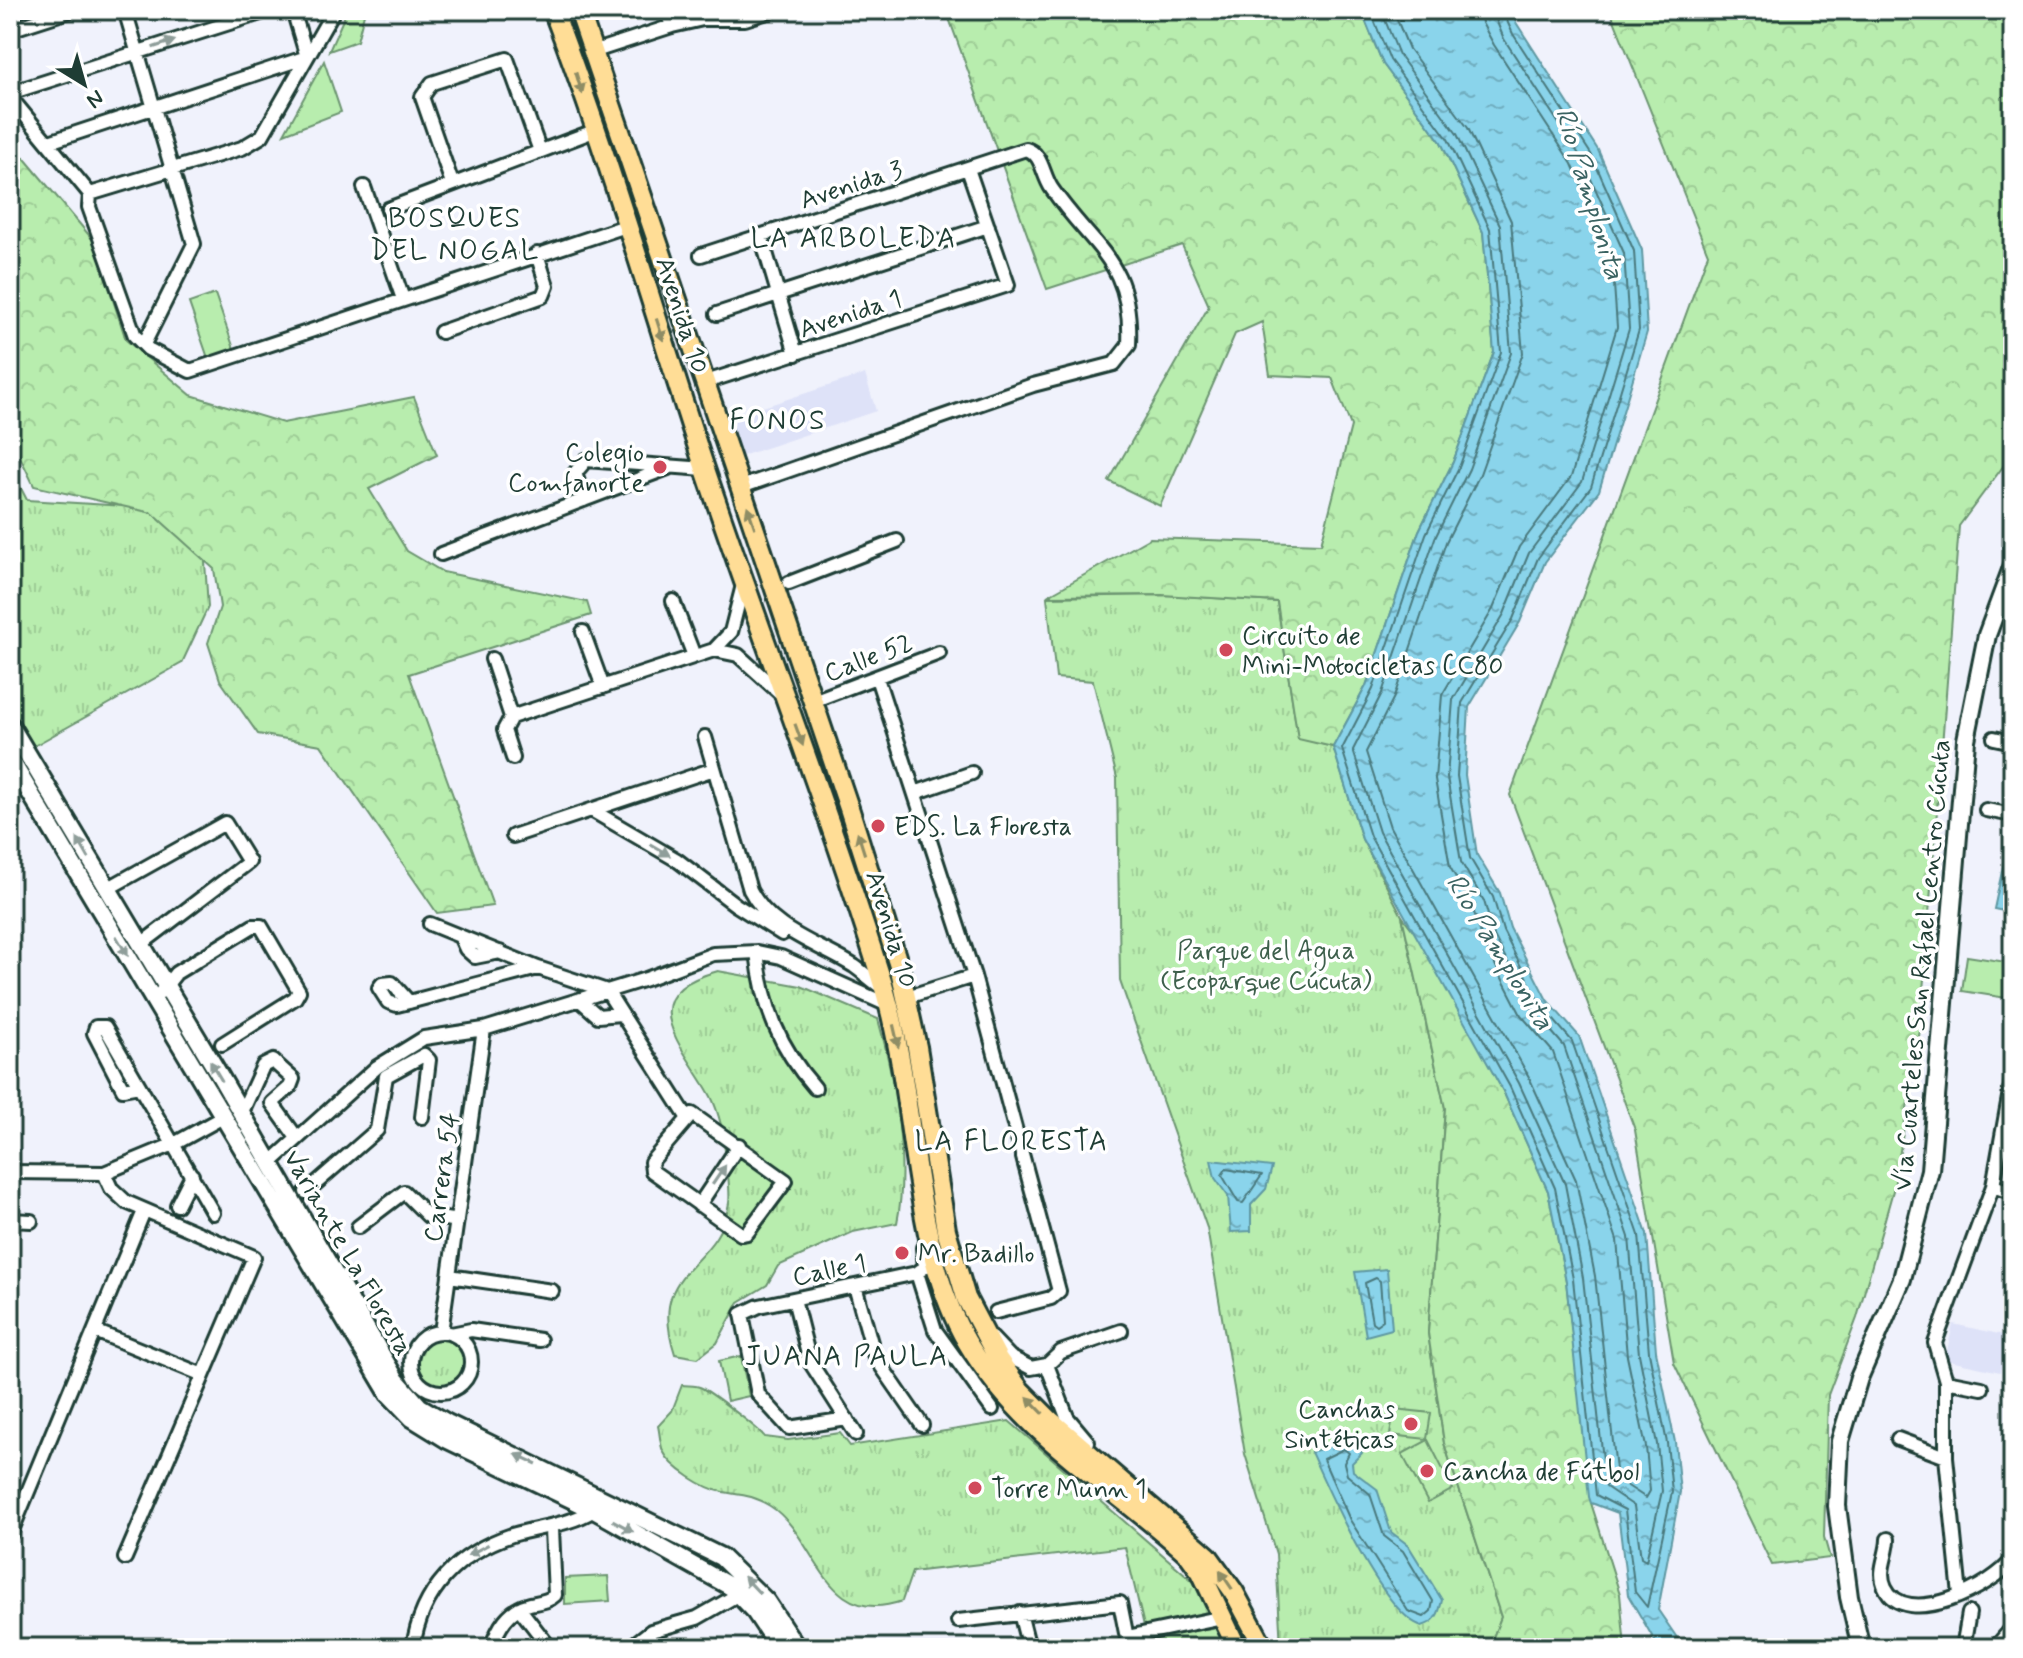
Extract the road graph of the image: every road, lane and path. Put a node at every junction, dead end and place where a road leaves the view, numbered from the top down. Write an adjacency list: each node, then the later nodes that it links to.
1 (72, 10): 11 (street)
2 (125, 10): 13 (street)
3 (270, 10): 13 (street, one-way to 3)
4 (293, 10): 14 (street)
5 (334, 10): 14 (street)
6 (553, 10): 17 (main road, Avenida 10, one-way to 17)
7 (579, 10): 12 (main road, Avenida 10)
8 (666, 10): 10 (street)
9 (774, 10): 10 (street)
10 (672, 26): 12 (street)
11 (10, 30)
12 (595, 51): 37 (main road, Avenida 10)
13 (137, 53): 15 (street); 16 (street)
14 (307, 57): 16 (street); 20 (street)
15 (10, 95): 18 (street)
16 (152, 108): 18 (street); 20 (street)
17 (594, 131): 19 (street); 26 (main road, Avenida 10)
18 (49, 142): 24 (street)
19 (540, 151): 22 (street); 22 (street)
20 (170, 169): 24 (street); 35 (street)
21 (968, 169): 27 (street); 28 (street, Avenida 3); 40 (street, Avenida 3)
22 (452, 183): 25 (street)
23 (364, 187): 32 (street)
24 (90, 194): 35 (street)
25 (388, 209)
26 (626, 226): 29 (street); 39 (main road, Avenida 10, one-way to 39)
27 (988, 226): 31 (street); 36 (street, Avenida 1)
28 (761, 236): 30 (street, Avenida 3); 31 (street)
29 (537, 254): 32 (street); 34 (street)
30 (701, 255)
31 (779, 294): 33 (street); 36 (street)
32 (403, 299): 35 (street)
33 (717, 314)
34 (441, 332)
35 (144, 344)
36 (796, 354): 37 (street, Avenida 1)
37 (706, 382): 40 (main road, Avenida 10)
38 (668, 468): 39 (street); 41 (street); 41 (street)
39 (705, 469): 45 (main road, Avenida 10)
40 (741, 487): 46 (main road, Avenida 10, one-way to 40)
41 (584, 500): 43 (street)
42 (897, 541): 46 (street)
43 (441, 554)
44 (2013, 565): 166 (main road, Vía Cuarteles San Rafael Centro Cúcuta)
45 (744, 579): 48 (main road, Avenida 10); 52 (street)
46 (783, 589): 48 (main road); 49 (main road, Avenida 10)
47 (673, 601): 54 (street)
48 (753, 605): 51 (main road, Avenida 10)
49 (786, 621): 51 (main road); 58 (main road, Avenida 10)
50 (583, 632): 57 (street)
51 (764, 634): 59 (main road, Avenida 10)
52 (714, 650): 54 (street); 59 (street)
53 (939, 653): 56 (street, Calle 52)
54 (694, 656): 57 (street)
55 (492, 659): 60 (street)
56 (877, 678): 58 (street, Calle 52); 69 (street)
57 (603, 687): 60 (street)
58 (813, 701): 85 (main road, Avenida 10, one-way to 58)
59 (787, 702): 78 (main road, Avenida 10, one-way to 78)
60 (511, 717): 65 (street)
61 (10, 725): 74 (main road, Variante La Floresta, one-way to 61)
62 (705, 737): 67 (street)
63 (1994, 738): 64 (street)
64 (2013, 742)
65 (513, 758)
66 (10, 759): 84 (main road, Variante La Floresta, one-way to 84)
67 (714, 769): 71 (street); 80 (street)
68 (972, 773): 69 (street)
69 (915, 793): 81 (street)
70 (1986, 810): 72 (street)
71 (593, 811): 73 (street); 83 (street, one-way to 83)
72 (2013, 815)
73 (513, 836)
74 (107, 889): 76 (main road, Variante La Floresta); 76 (street)
75 (430, 924): 79 (street)
76 (140, 945): 84 (main road, Variante La Floresta)
77 (757, 952): 82 (street); 83 (street); 94 (street)
78 (873, 953): 80 (street); 83 (main road, Avenida 10)
79 (538, 968): 82 (street); 87 (street)
80 (857, 968): 83 (street)
81 (974, 976): 85 (street); 124 (street)
82 (607, 991): 86 (street); 88 (street)
83 (881, 991): 118 (main road, Avenida 10, one-way to 118)
84 (159, 994): 90 (street); 95 (main road, Variante La Floresta, one-way to 84); 96 (main road, Variante La Floresta)
85 (907, 997): 125 (main road, Avenida 10)
86 (580, 1000): 88 (street); 89 (street)
87 (409, 1002)
88 (620, 1014): 98 (street)
89 (484, 1029): 91 (street); 115 (street, Carrera 54)
90 (222, 1044)
91 (382, 1072): 97 (street); 99 (street); 107 (street)
92 (2013, 1075): 106 (street)
93 (139, 1086): 93 (street); 100 (street)
94 (815, 1088)
95 (241, 1114): 99 (street); 102 (main road, Variante La Floresta)
96 (223, 1117): 100 (street); 117 (main road, Variante La Floresta)
97 (422, 1117)
98 (687, 1117): 101 (street); 110 (street)
99 (297, 1138): 102 (street)
100 (174, 1144): 104 (street); 105 (street)
101 (739, 1145): 110 (street, one-way to 101); 110 (street)
102 (269, 1164): 117 (main road, Variante La Floresta)
103 (10, 1172): 104 (street)
104 (104, 1173): 111 (street)
105 (192, 1175): 109 (street); 112 (street)
106 (1993, 1186): 108 (street); 132 (street)
107 (306, 1192)
108 (2013, 1193)
109 (177, 1205)
110 (699, 1205)
111 (144, 1211): 126 (street); 131 (street)
112 (213, 1213)
113 (10, 1220): 114 (street)
114 (31, 1221)
115 (457, 1221): 116 (street); 120 (street, Carrera 54)
116 (358, 1227)
117 (301, 1233): 141 (main road, Variante La Floresta)
118 (931, 1242): 119 (street); 153 (main road, Avenida 10)
119 (917, 1273): 121 (street, Calle 1); 134 (street)
120 (449, 1276): 122 (street); 128 (street, Carrera 54)
121 (855, 1286): 123 (street, Calle 1); 136 (street)
122 (552, 1291)
123 (794, 1299): 135 (street); 135 (street, Calle 1)
124 (996, 1312)
125 (979, 1325): 130 (street); 140 (main road, Avenida 10, one-way to 125)
126 (95, 1331): 131 (street); 144 (street)
127 (1121, 1331): 130 (street)
128 (446, 1333): 128 (street); 129 (street)
129 (540, 1340)
130 (1047, 1365): 140 (street)
131 (203, 1375): 146 (street)
132 (1946, 1381): 133 (street); 139 (street)
133 (1982, 1388)
134 (992, 1409)
135 (847, 1419): 137 (street)
136 (922, 1425)
137 (856, 1434)
138 (1898, 1439): 139 (street)
139 (1946, 1457): 149 (street)
140 (1120, 1480): 165 (main road, Avenida 10, one-way to 140)
141 (571, 1490): 142 (main road, Variante La Floresta); 162 (main road, Variante La Floresta, one-way to 141)
142 (594, 1510): 143 (street); 148 (main road, Variante La Floresta, one-way to 148)
143 (552, 1529): 150 (street); 157 (street, one-way to 157)
144 (10, 1535)
145 (1888, 1539): 149 (street)
146 (125, 1558)
147 (2013, 1559): 149 (street)
148 (739, 1594): 160 (street); 161 (main road, Variante La Floresta)
149 (1960, 1595)
150 (519, 1608): 158 (street); 159 (street)
151 (1020, 1613): 154 (street); 156 (street); 163 (street)
152 (1969, 1613): 167 (street)
153 (1223, 1617): 156 (street); 164 (main road, Avenida 10)
154 (958, 1621)
155 (2013, 1627): 168 (street)
156 (1128, 1643)
157 (413, 1648)
158 (491, 1648)
159 (550, 1648)
160 (629, 1648)
161 (779, 1648)
162 (797, 1648)
163 (1029, 1648)
164 (1237, 1648)
165 (1264, 1648)
166 (1861, 1648)
167 (1963, 1648)
168 (1995, 1648)

